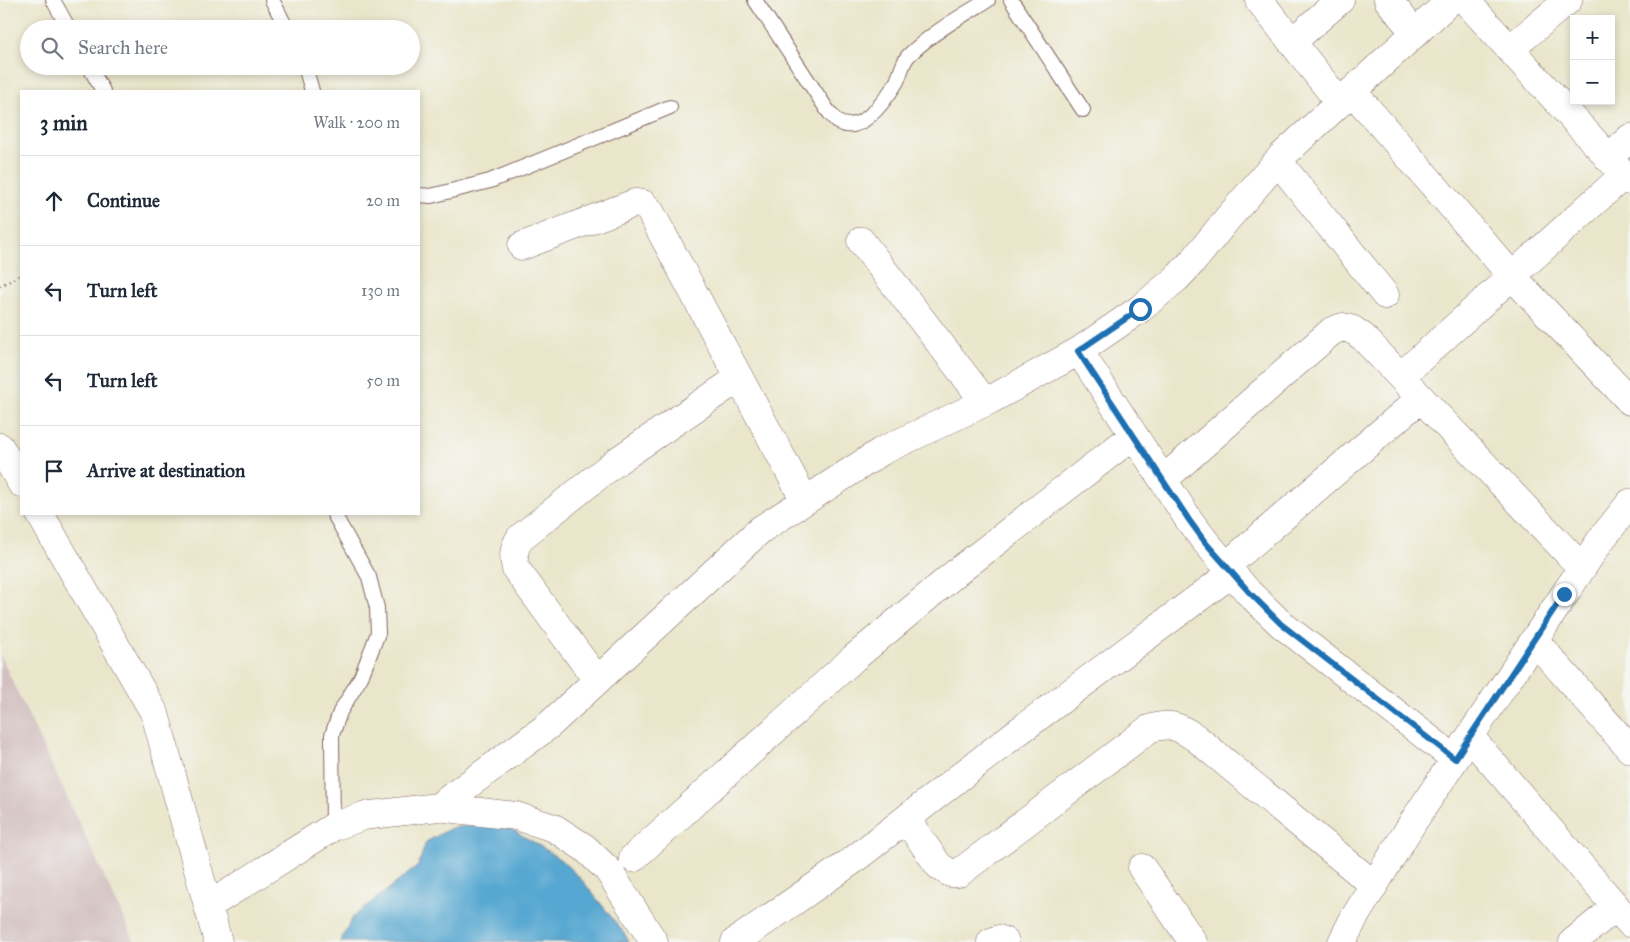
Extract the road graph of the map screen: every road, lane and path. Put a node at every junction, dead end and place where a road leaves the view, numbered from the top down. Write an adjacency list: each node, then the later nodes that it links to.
1 (53, 0): 12 (lane)
2 (272, 0): 13 (lane)
3 (755, 0): 4 (lane)
4 (988, 0)
5 (1011, 0): 23 (lane)
6 (1259, 0): 15 (street)
7 (1340, 0): 15 (street)
8 (1388, 0): 14 (street)
9 (1451, 0): 14 (street)
10 (1465, 0): 16 (street)
11 (1568, 0): 16 (street)
12 (64, 20)
13 (282, 20)
14 (1415, 33): 21 (street)
15 (1292, 42): 21 (street)
16 (1510, 49): 26 (street)
17 (94, 75): 19 (lane)
18 (308, 75): 20 (lane)
19 (102, 90)
20 (312, 90)
21 (1346, 96): 25 (street); 31 (street)
22 (670, 106): 27 (lane)
23 (1083, 110)
24 (1630, 138): 26 (street)
25 (1278, 161): 33 (street); 34 (street)
26 (1621, 171): 31 (street)
27 (420, 195)
28 (861, 241): 39 (street)
29 (522, 246): 36 (street)
30 (20, 276): 32 (path)
31 (1512, 276): 35 (street); 38 (street)
32 (0, 286)
33 (1385, 295)
34 (1078, 351): 39 (street); 40 (street)
35 (1401, 376): 37 (street); 42 (street)
36 (739, 378): 44 (street); 51 (street)
37 (1421, 398): 48 (street); 49 (street)
38 (1630, 401)
39 (985, 402): 44 (street)
40 (1134, 435): 42 (street); 57 (street)
41 (0, 447): 43 (street)
42 (1163, 480): 49 (street)
43 (20, 481)
44 (805, 501): 51 (street)
45 (1630, 503): 48 (street)
46 (41, 515): 60 (street)
47 (335, 515): 56 (lane)
48 (1582, 568): 50 (street)
49 (1229, 569): 52 (street); 55 (street)
50 (1534, 640): 52 (street); 53 (street)
51 (596, 680): 54 (street)
52 (1462, 748): 59 (street); 61 (street)
53 (1630, 749)
54 (438, 807): 56 (street); 63 (street)
55 (906, 819): 59 (street); 64 (street)
56 (333, 827): 60 (street)
57 (634, 858)
58 (1142, 868): 67 (street)
59 (1374, 885): 68 (street)
60 (208, 906): 62 (street)
61 (1623, 915): 69 (street)
62 (218, 942)
63 (654, 942)
64 (735, 942)
65 (991, 942): 66 (street)
66 (1005, 942)
67 (1193, 942)
68 (1342, 942)
69 (1573, 942)

